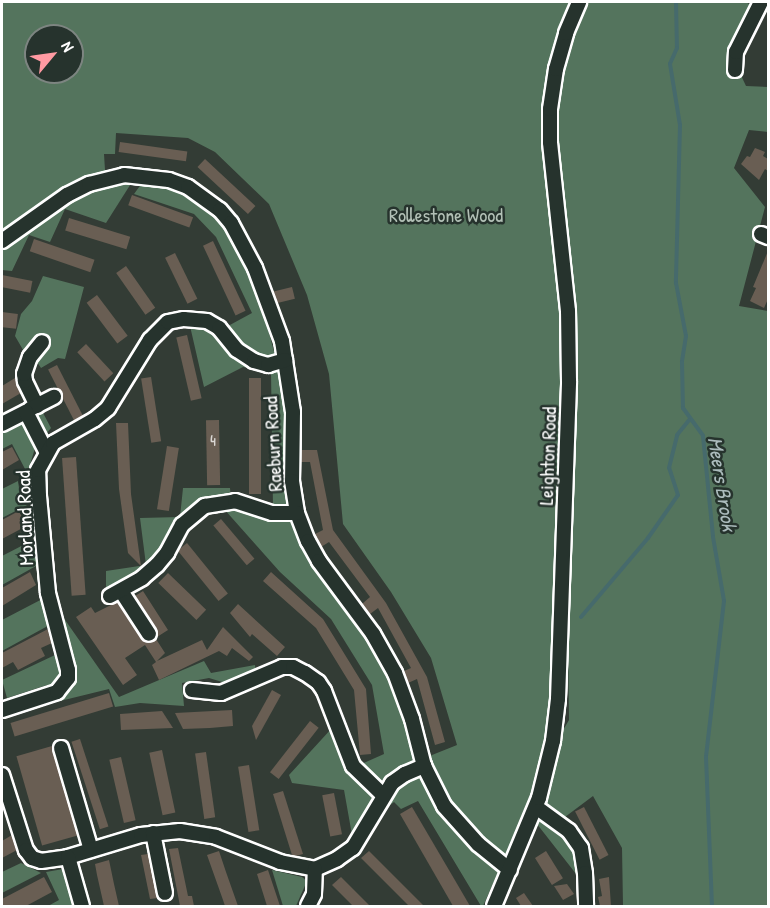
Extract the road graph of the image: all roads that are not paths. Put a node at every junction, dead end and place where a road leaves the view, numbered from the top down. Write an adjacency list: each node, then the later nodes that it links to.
1 (579, 2): 19 (street, Leighton Road)
2 (761, 2): 3 (street)
3 (735, 69)
4 (2, 240): 6 (street, Raeburn Road)
5 (42, 342): 8 (street)
6 (285, 360): 10 (street, Morland Road); 11 (street, Raeburn Road)
7 (54, 397): 8 (street)
8 (31, 409): 9 (street); 10 (street)
9 (2, 424)
10 (46, 451): 14 (street, Morland Road)
11 (297, 513): 12 (street); 16 (street, Raeburn Road)
12 (149, 634)
13 (192, 690): 18 (street)
14 (3, 705)
15 (61, 748): 21 (street)
16 (424, 766): 18 (street); 24 (street, Raeburn Road)
17 (2, 775): 22 (street)
18 (383, 795): 23 (street)
19 (536, 807): 24 (street, Leighton Road); 29 (street)
20 (153, 832): 21 (street); 23 (street); 25 (street)
21 (91, 850): 22 (street)
22 (68, 857): 26 (street)
23 (315, 869): 27 (street)
24 (510, 870): 28 (street, Leighton Road)
25 (165, 893)
26 (82, 906)
27 (308, 906)
28 (494, 906)
29 (586, 906)

